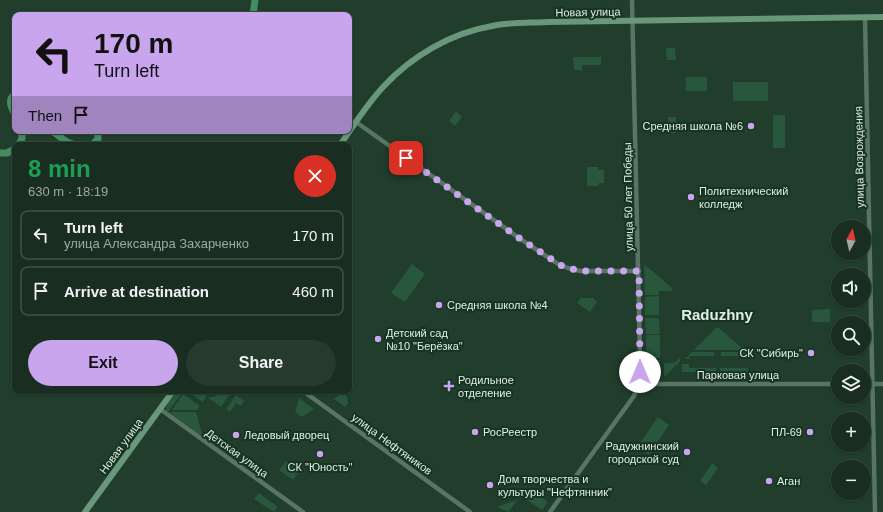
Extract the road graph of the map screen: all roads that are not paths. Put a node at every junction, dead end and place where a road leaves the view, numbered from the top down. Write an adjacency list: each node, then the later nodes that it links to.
1 (632, 0): 4 (street, улица 50 лет Победы)
2 (865, 17): 3 (street, Новая улица); 4 (street, Новая улица); 10 (street, улица Возрождения)
3 (883, 17)
4 (634, 21): 5 (street, Новая улица); 7 (street, улица 50 лет Победы)
5 (356, 122): 6 (street, Новая улица); 7 (street)
6 (352, 128)
7 (639, 271): 8 (street, улица 50 лет Победы)
8 (639, 384): 9 (street, Парковая улица); 18 (street, улица 50 лет Победы)
9 (831, 384)
10 (873, 384): 11 (street); 19 (street, улица Возрождения)
11 (883, 384)
12 (171, 394): 14 (street, Новая улица)
13 (307, 394): 17 (street, улица Нефтяников)
14 (160, 409): 15 (street, Новая улица); 16 (street, Детская улица)
15 (85, 512)
16 (303, 512)
17 (470, 512)
18 (550, 512)
19 (875, 512)

